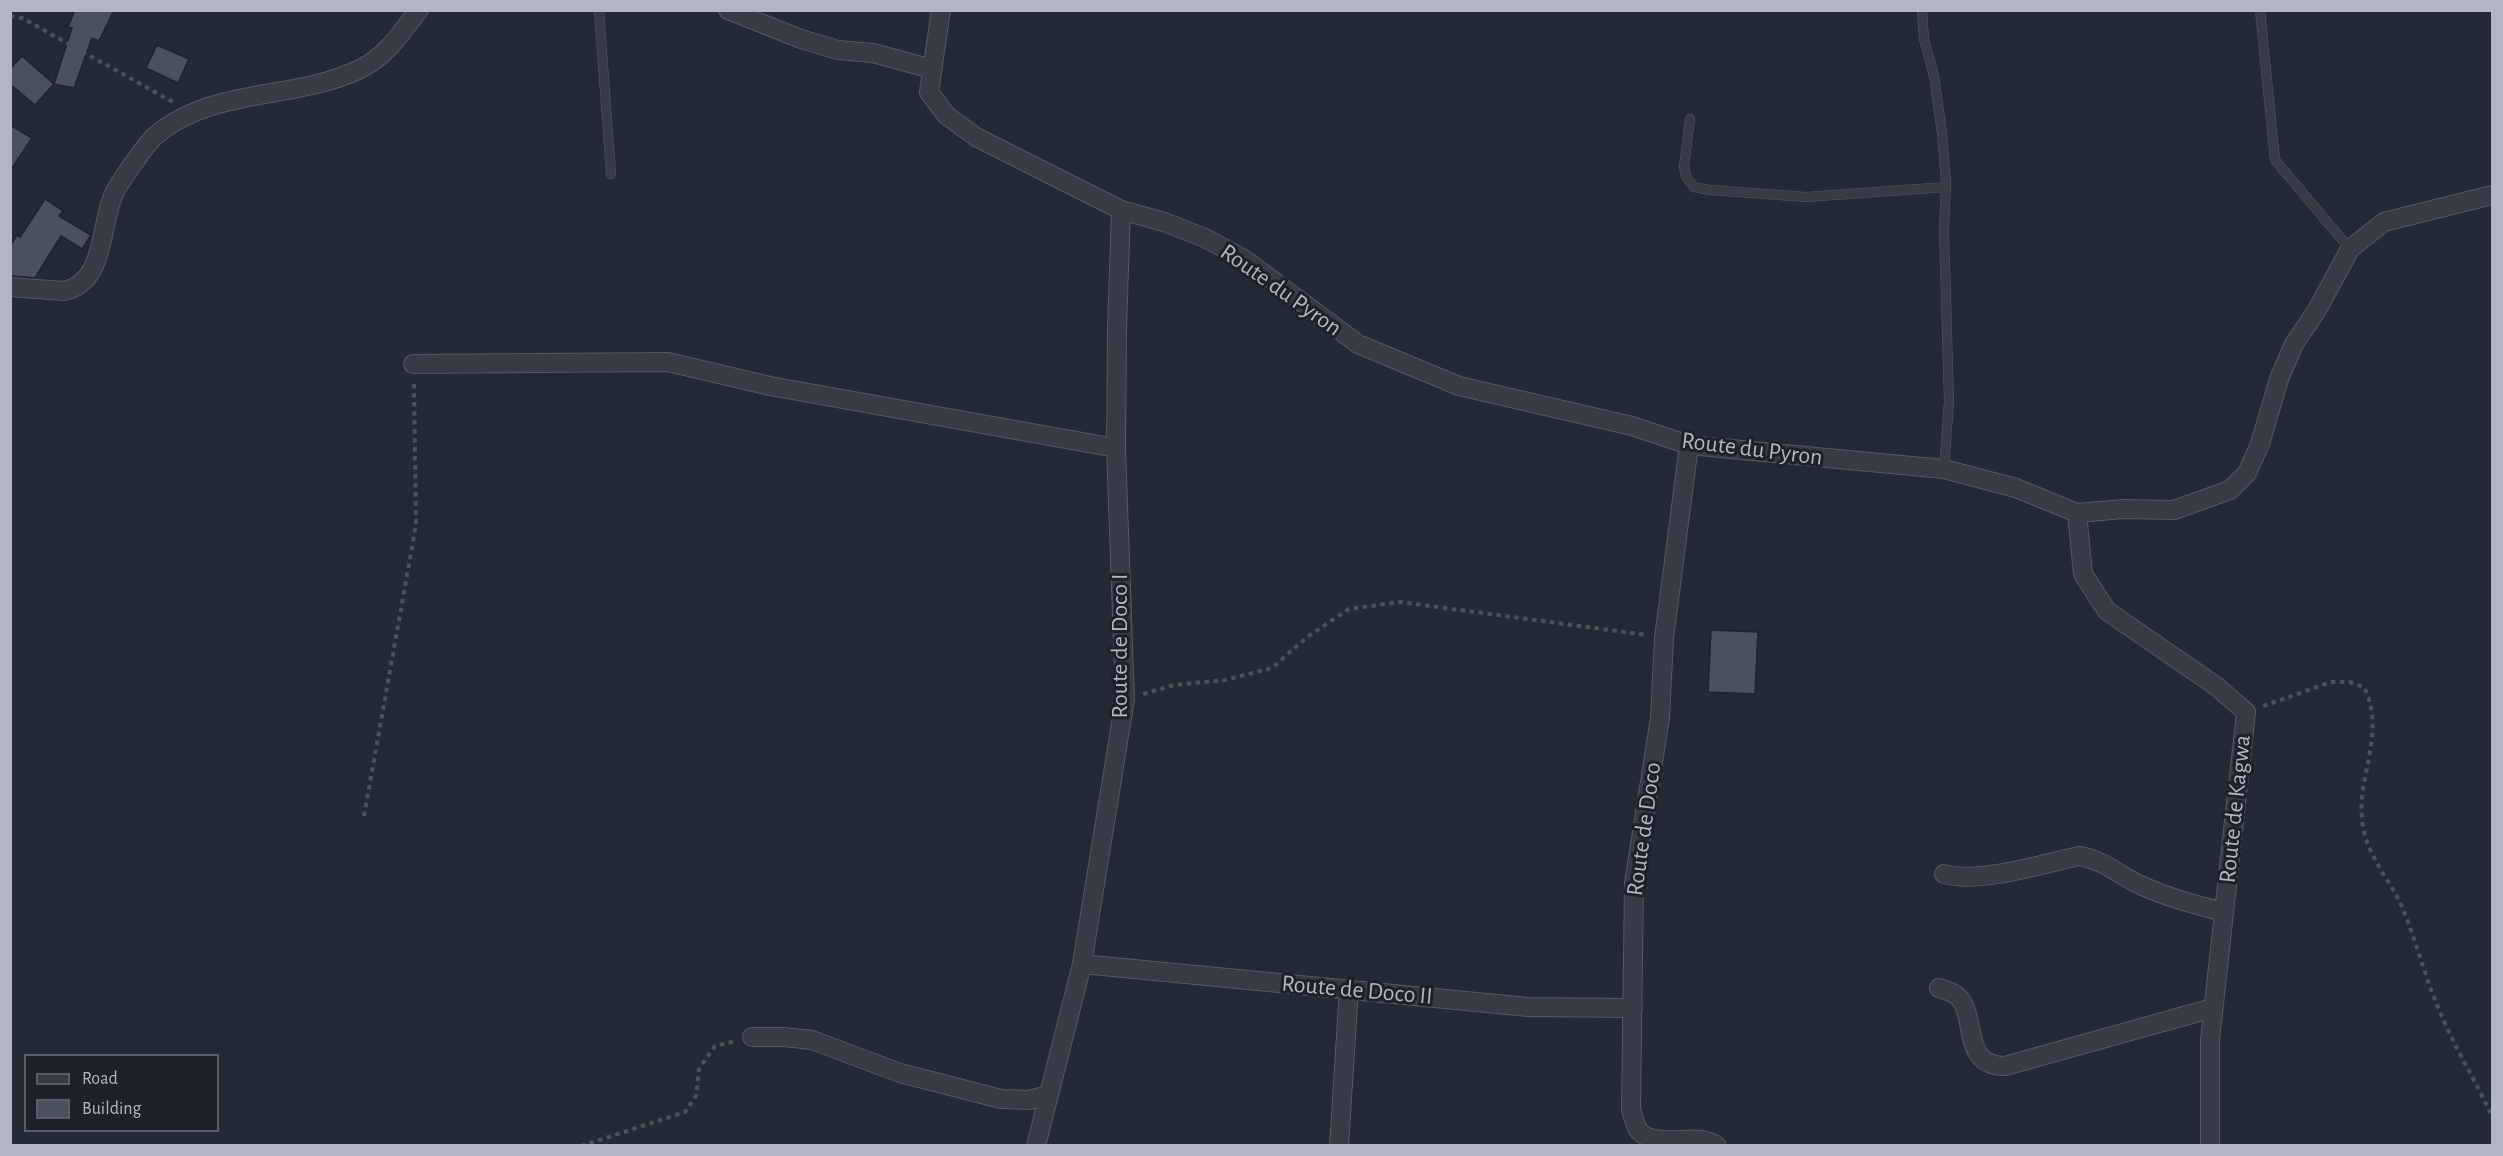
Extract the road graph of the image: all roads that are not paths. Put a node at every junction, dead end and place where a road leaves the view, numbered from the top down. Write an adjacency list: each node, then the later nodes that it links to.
1 (419, 10): 14 (street)
2 (599, 10): 9 (lane)
3 (728, 10): 7 (street)
4 (1923, 10): 10 (lane)
5 (2260, 10): 13 (lane)
6 (938, 12): 7 (street, Route du Pyron)
7 (932, 69): 12 (street, Route du Pyron)
8 (1690, 119): 10 (lane)
9 (611, 174)
10 (1946, 186): 18 (lane)
11 (2493, 195): 13 (street, Route du Pyron)
12 (1121, 210): 16 (street, Route du Pyron); 17 (street, Route de Doco I)
13 (2350, 249): 19 (street, Route du Pyron)
14 (10, 287)
15 (413, 364): 17 (street)
16 (1689, 445): 18 (street, Route du Pyron); 25 (street, Route de Doco)
17 (1116, 448): 22 (street, Route de Doco I)
18 (1944, 469): 19 (street, Route du Pyron)
19 (2078, 513): 21 (street, Route de Kagwa)
20 (1944, 874): 21 (street)
21 (2223, 912): 26 (street, Route de Kagwa)
22 (1082, 964): 24 (street, Route de Doco II); 28 (street, Route de Doco I)
23 (1939, 988): 26 (street)
24 (1349, 989): 25 (street, Route de Doco II); 30 (street)
25 (1633, 1008): 31 (street, Route de Doco)
26 (2213, 1008): 32 (street, Route de Kagwa)
27 (752, 1037): 28 (street)
28 (1048, 1095): 29 (street, Route de Doco I)
29 (1036, 1146)
30 (1339, 1146)
31 (1717, 1146)
32 (2210, 1146)

